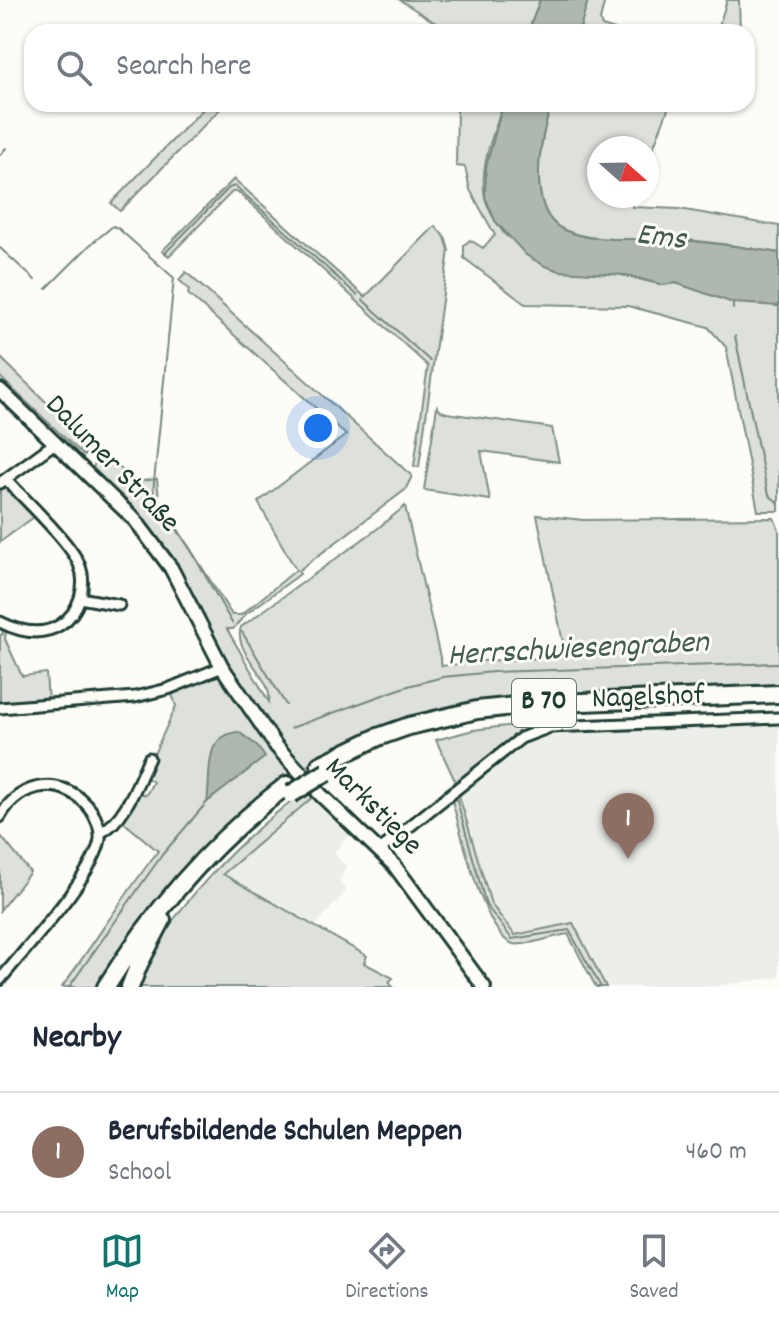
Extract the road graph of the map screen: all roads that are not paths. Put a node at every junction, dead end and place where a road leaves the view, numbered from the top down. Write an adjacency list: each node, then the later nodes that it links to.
1 (0, 390): 2 (street, Dalumer Straße)
2 (55, 443): 3 (street); 7 (street, Dalumer Straße)
3 (2, 481): 4 (street)
4 (80, 598): 5 (street); 6 (street)
5 (119, 605)
6 (0, 622)
7 (222, 667): 10 (street); 18 (street, Markstiege)
8 (779, 694): 13 (highway, B 70)
9 (779, 702): 13 (highway, B 70)
10 (0, 708)
11 (779, 718): 18 (street, Nagelshof)
12 (149, 758): 17 (street)
13 (324, 769): 14 (highway, B 70)
14 (289, 790): 19 (highway, B 70); 21 (highway, B 70)
15 (4, 798): 16 (street); 17 (street)
16 (0, 817)
17 (100, 833): 20 (street)
18 (380, 850): 24 (street, Markstiege)
19 (162, 920): 22 (highway, B 70); 23 (highway)
20 (2, 973)
21 (106, 987)
22 (116, 987)
23 (130, 987)
24 (484, 987)

